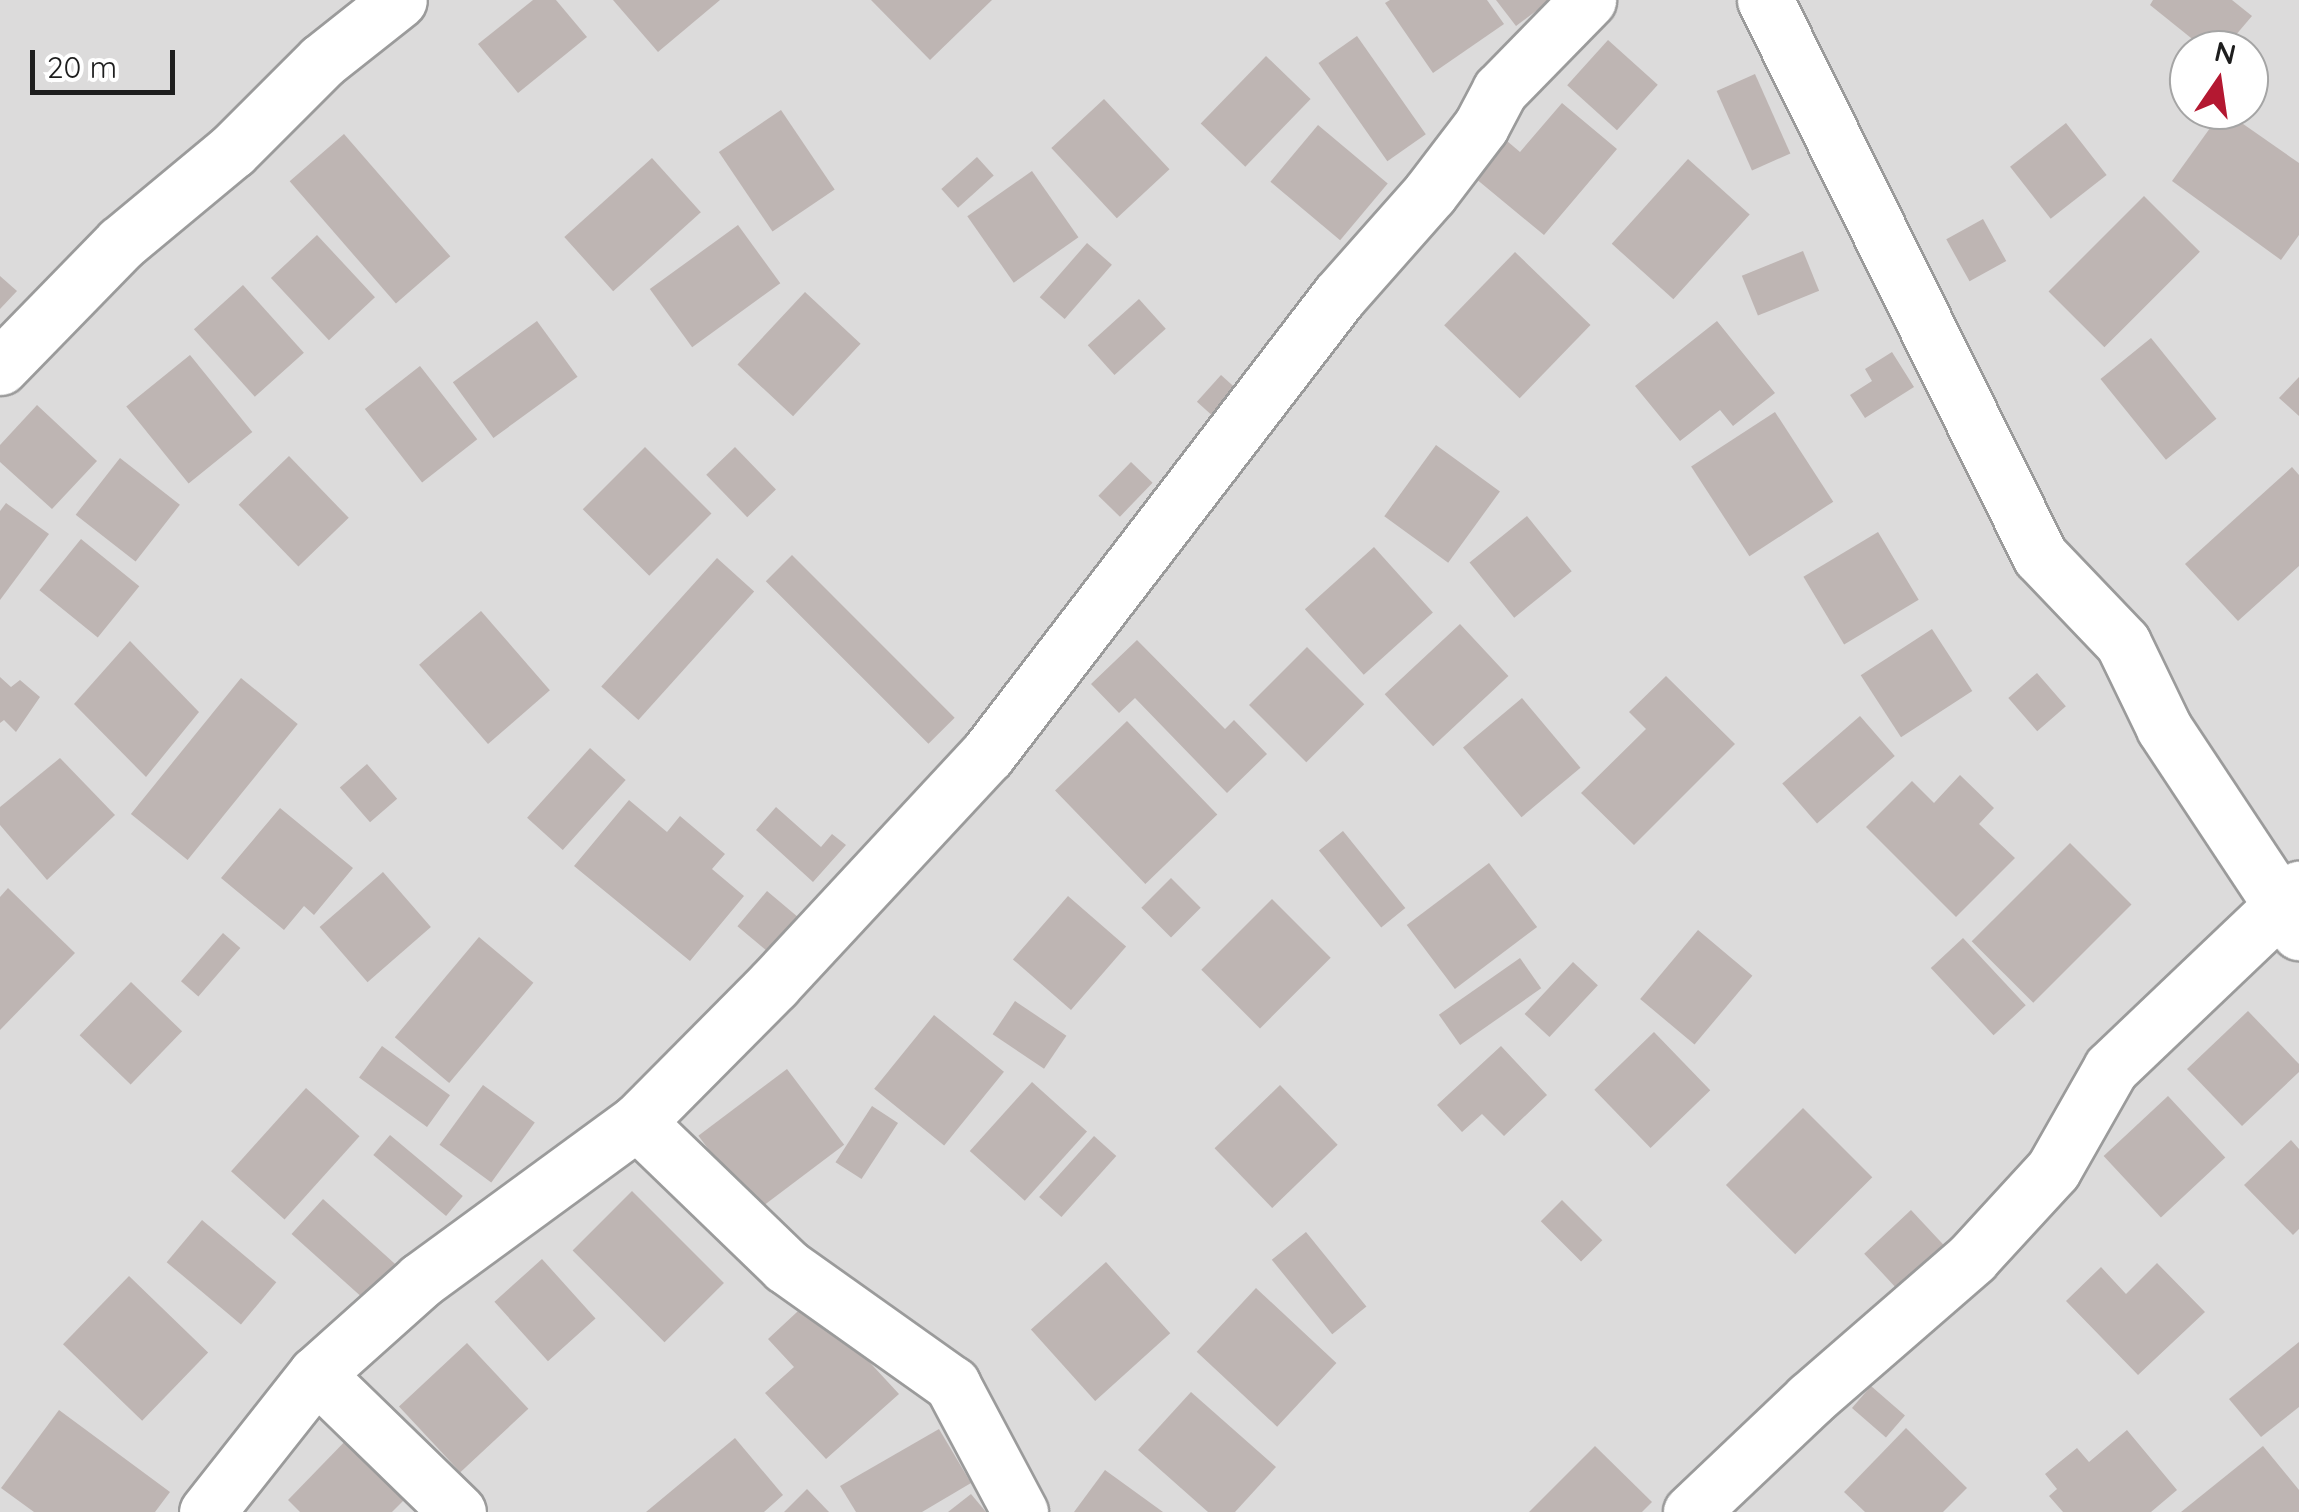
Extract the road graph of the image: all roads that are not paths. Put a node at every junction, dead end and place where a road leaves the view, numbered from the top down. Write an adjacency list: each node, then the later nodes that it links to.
1 (399, 0): 4 (street)
2 (1588, 0): 6 (street)
3 (1765, 0): 5 (street)
4 (0, 367)
5 (2293, 909): 11 (street)
6 (638, 1122): 7 (street); 10 (street)
7 (316, 1374): 8 (street); 9 (street)
8 (207, 1512)
9 (458, 1512)
10 (1020, 1512)
11 (1691, 1512)

